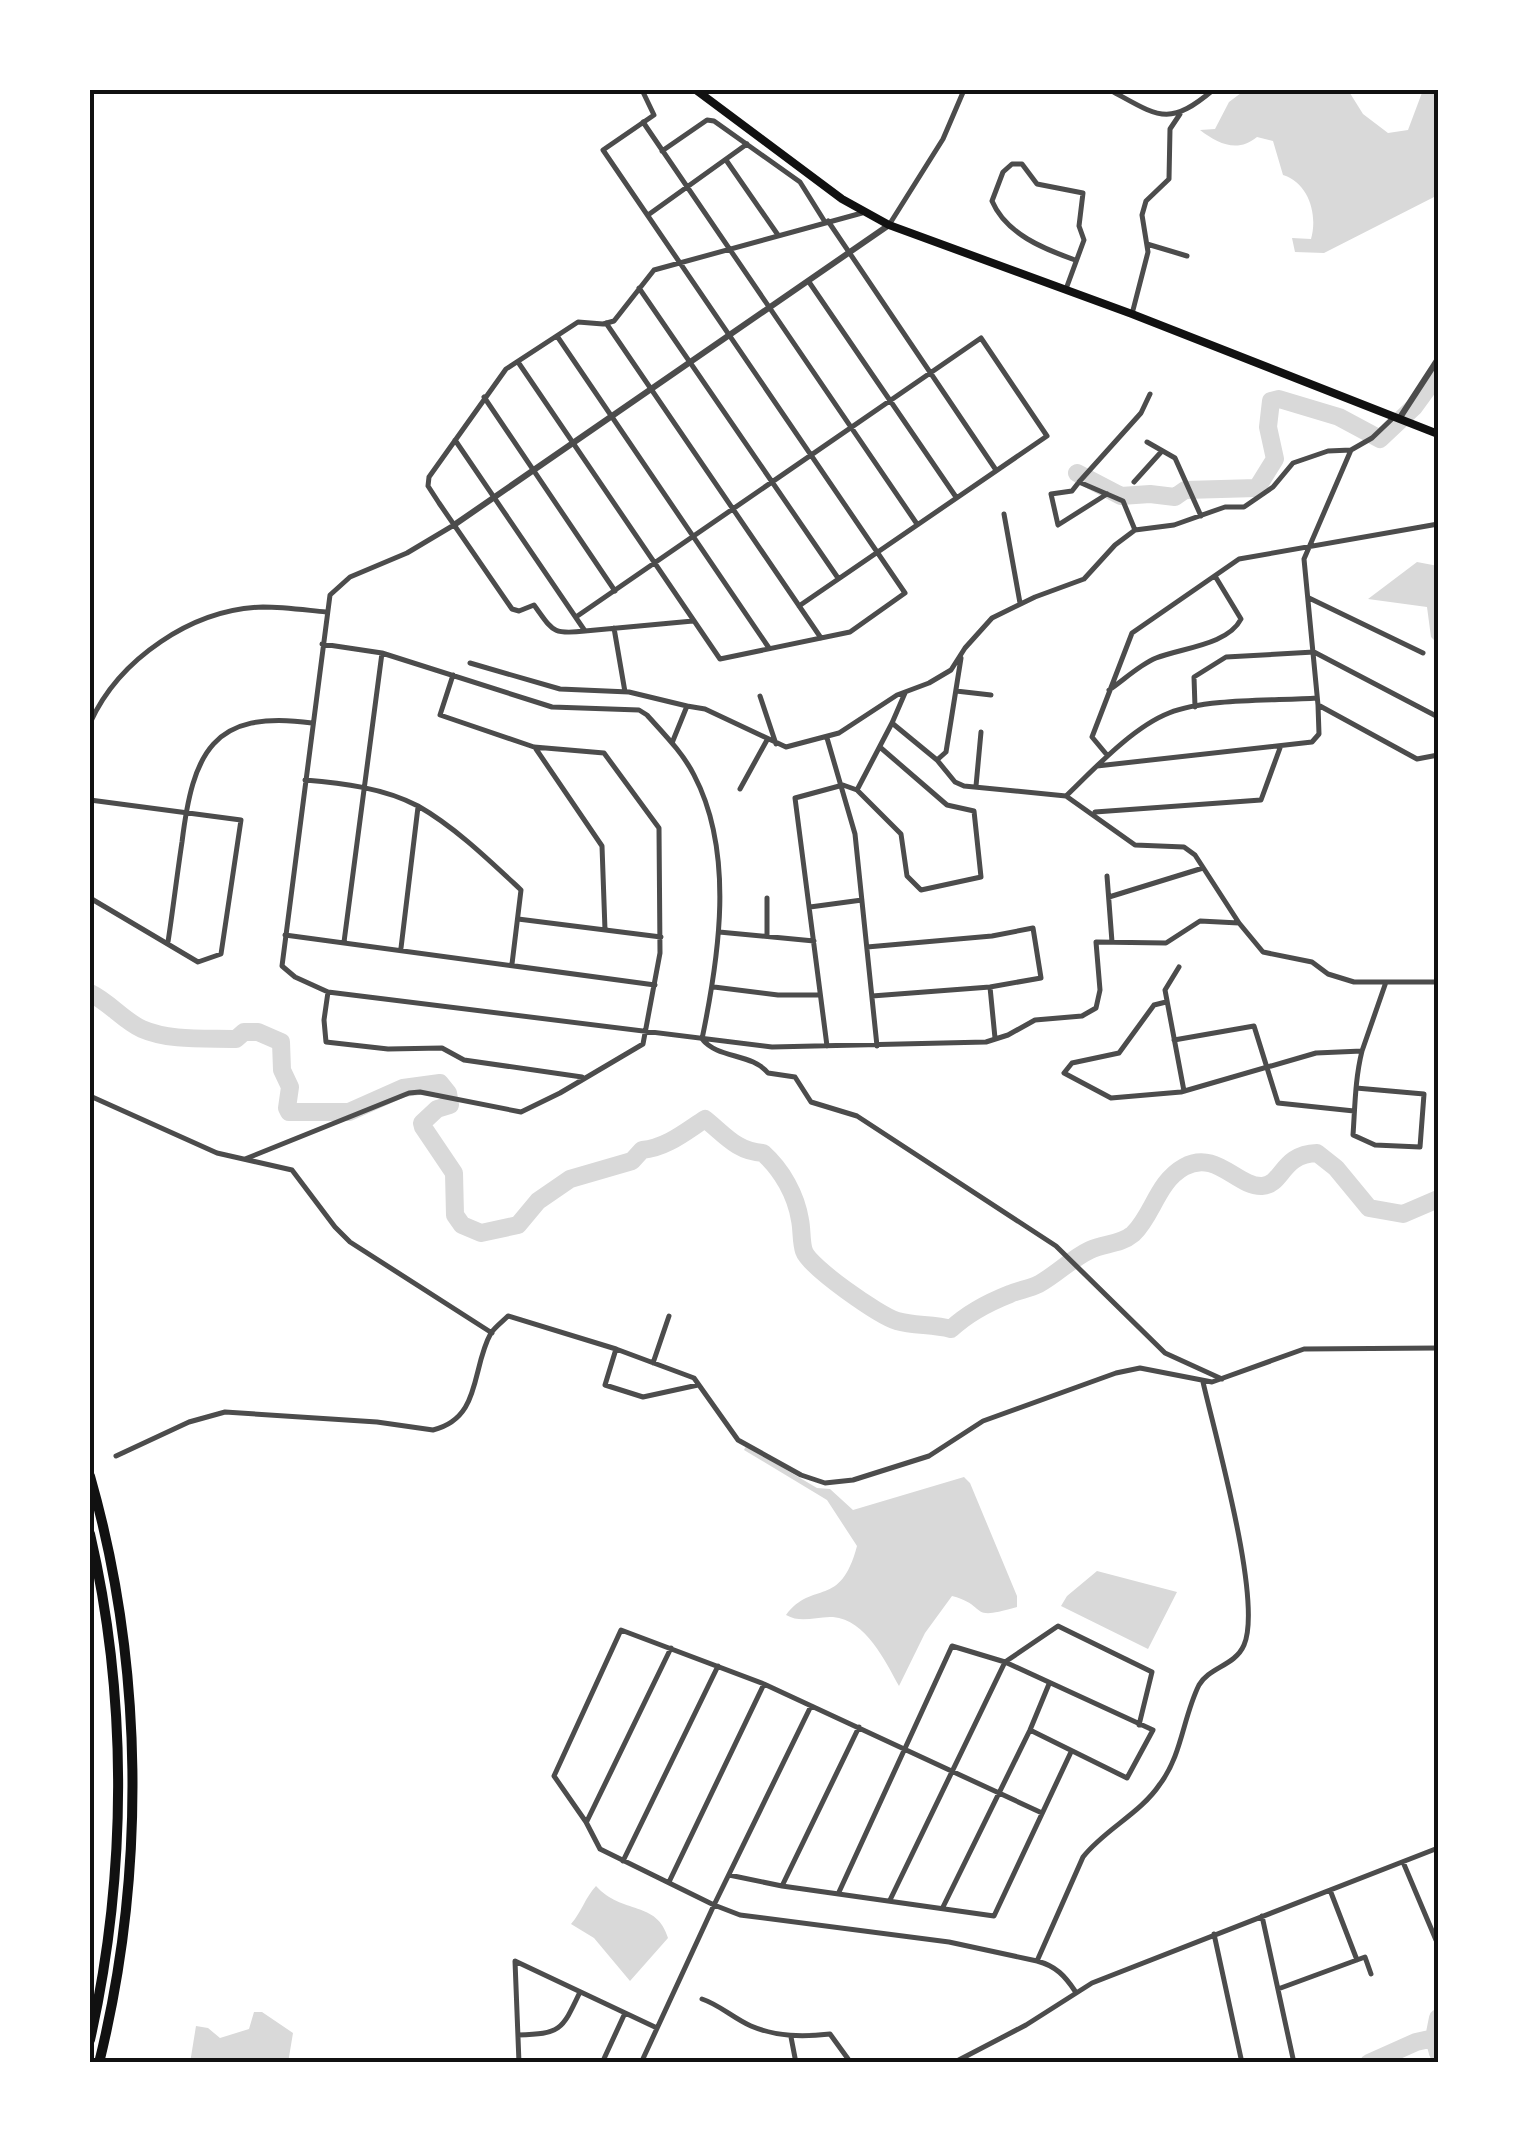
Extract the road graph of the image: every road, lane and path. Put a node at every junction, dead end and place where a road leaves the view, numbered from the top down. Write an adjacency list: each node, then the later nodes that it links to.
1 (642, 90): 7 (street)
2 (696, 90): 12 (main road)
3 (964, 90): 15 (street)
4 (1110, 90): 6 (street)
5 (1213, 90): 6 (street)
6 (1180, 114): 17 (street)
7 (643, 122): 9 (street); 13 (street)
8 (747, 144): 9 (street); 10 (street); 14 (street)
9 (662, 151): 11 (street)
10 (726, 160): 11 (street); 16 (street)
11 (688, 188): 13 (street); 18 (street)
12 (862, 213): 14 (street); 15 (main road)
13 (648, 216): 22 (street)
14 (827, 222): 16 (street); 19 (street)
15 (889, 225): 19 (street); 25 (main road)
16 (778, 235): 18 (street)
17 (1146, 243): 20 (street); 27 (street)
18 (728, 248): 22 (street); 26 (street)
19 (848, 254): 23 (street); 34 (street)
20 (1187, 256)
21 (1075, 260): 21 (street); 25 (street)
22 (680, 262): 24 (street); 30 (street)
23 (808, 282): 26 (street); 38 (street)
24 (640, 288): 28 (street); 33 (street)
25 (1066, 290): 27 (main road)
26 (771, 308): 30 (street); 41 (street)
27 (1132, 314): 40 (main road)
28 (606, 323): 29 (street); 35 (street)
29 (557, 336): 32 (street); 39 (street)
30 (730, 336): 33 (street); 48 (street)
31 (1438, 360): 40 (street)
32 (518, 362): 37 (street); 45 (street)
33 (692, 362): 35 (street); 51 (street)
34 (929, 374): 38 (street); 49 (street); 49 (street)
35 (652, 390): 39 (street); 57 (street)
36 (1150, 394): 52 (street)
37 (484, 396): 43 (street); 50 (street)
38 (889, 400): 41 (street); 55 (street)
39 (613, 416): 45 (street); 64 (street)
40 (1396, 418): 42 (main road); 47 (street)
41 (851, 427): 48 (street); 60 (street)
42 (1438, 434)
43 (455, 440): 56 (street); 62 (street)
44 (1147, 442): 46 (street)
45 (573, 443): 50 (street); 67 (street)
46 (1162, 450): 53 (street); 59 (street)
47 (1351, 450): 59 (street); 65 (street)
48 (812, 455): 51 (street); 66 (street)
49 (996, 470): 55 (street)
50 (533, 471): 56 (street); 70 (street)
51 (773, 482): 57 (street); 69 (street)
52 (1079, 482): 54 (street); 54 (street)
53 (1134, 482)
54 (1107, 494): 63 (street)
55 (956, 497): 60 (street)
56 (494, 498): 62 (street); 75 (street)
57 (732, 510): 64 (street); 73 (street)
58 (1004, 514): 72 (street)
59 (1200, 516): 63 (street)
60 (917, 524): 66 (street)
61 (1438, 524): 65 (street)
62 (454, 525): 74 (street); 78 (street)
63 (1135, 530): 72 (street)
64 (694, 536): 67 (street); 81 (street)
65 (1309, 546): 68 (street); 71 (street)
66 (877, 551): 69 (street); 79 (street)
67 (655, 562): 70 (street); 76 (street)
68 (1215, 576): 91 (street); 91 (street)
69 (838, 578): 73 (street)
70 (615, 591): 75 (street)
71 (1308, 598): 83 (street); 84 (street)
72 (1020, 603): 85 (street)
73 (799, 606): 79 (street)
74 (326, 612): 80 (street); 99 (street)
75 (576, 617): 78 (street)
76 (693, 621): 77 (street); 81 (street)
77 (614, 628): 78 (street); 90 (street)
78 (584, 630)
79 (822, 638): 81 (street)
80 (322, 644): 82 (street); 100 (street)
81 (770, 648)
82 (382, 652): 87 (street); 116 (street)
83 (1314, 652): 94 (street); 96 (street); 97 (street)
84 (1423, 653)
85 (961, 656): 88 (street); 89 (street)
86 (470, 663): 90 (street)
87 (452, 674): 104 (street); 106 (street)
88 (906, 691): 98 (street); 102 (street)
89 (956, 691): 93 (street); 111 (street)
90 (625, 692): 95 (street)
91 (1107, 692): 109 (street)
92 (760, 696): 105 (street)
93 (991, 696)
94 (1318, 702): 96 (street); 108 (street); 110 (street)
95 (687, 706): 103 (street); 104 (street)
96 (1195, 706): 109 (street)
97 (1438, 717)
98 (892, 722): 107 (street); 111 (street)
99 (90, 723)
100 (312, 723): 113 (street); 122 (street)
101 (982, 732): 115 (street)
102 (827, 738): 105 (street); 114 (street)
103 (768, 740): 105 (street); 117 (street)
104 (672, 743): 134 (street)
105 (776, 744)
106 (534, 747): 133 (street); 137 (street)
107 (881, 748): 118 (street); 118 (street)
108 (1280, 748): 112 (street); 123 (street)
109 (1107, 754): 112 (street)
110 (1438, 755)
111 (937, 760): 115 (street)
112 (1097, 766): 119 (street)
113 (305, 780): 116 (street); 135 (street)
114 (843, 785): 118 (street); 129 (street); 130 (street)
115 (976, 786): 119 (street)
116 (363, 788): 121 (street); 140 (street)
117 (740, 789)
118 (858, 790)
119 (1066, 796): 123 (street)
120 (90, 800): 122 (street)
121 (418, 806): 131 (street); 143 (street)
122 (185, 812): 139 (street); 139 (street)
123 (1092, 812): 124 (street)
124 (1203, 868): 126 (street); 132 (street)
125 (1106, 876): 126 (street)
126 (1110, 897): 141 (street)
127 (90, 898): 139 (street)
128 (768, 898): 136 (street)
129 (862, 900): 130 (street); 142 (street)
130 (810, 908): 138 (street)
131 (518, 919): 133 (street); 144 (street)
132 (1239, 922): 141 (street); 146 (street)
133 (605, 930): 137 (street)
134 (719, 932): 136 (street); 150 (street)
135 (285, 935): 140 (street); 151 (street)
136 (767, 936): 138 (street)
137 (661, 938): 148 (street)
138 (814, 941): 152 (street)
139 (168, 942)
140 (344, 942): 143 (street)
141 (1112, 942): 157 (street)
142 (866, 947): 149 (street); 153 (street)
143 (401, 948): 144 (street)
144 (512, 964): 148 (street)
145 (1179, 968): 154 (street)
146 (1386, 982): 147 (street); 161 (street)
147 (1438, 982)
148 (655, 985): 155 (street)
149 (990, 986): 153 (street); 157 (street)
150 (713, 987): 152 (street); 156 (street)
151 (328, 992): 155 (street); 163 (street)
152 (820, 995): 160 (street)
153 (872, 996): 159 (street)
154 (1166, 1002): 158 (street); 165 (street)
155 (646, 1032): 156 (street); 163 (street)
156 (702, 1039): 160 (street); 174 (street)
157 (996, 1039): 159 (street)
158 (1174, 1040): 162 (street); 165 (street)
159 (877, 1046): 160 (street)
160 (827, 1047)
161 (1362, 1051): 162 (street); 164 (street)
162 (1267, 1068): 165 (street); 167 (street)
163 (585, 1078): 168 (street)
164 (1356, 1088): 167 (street); 167 (street)
165 (1184, 1091)
166 (90, 1096): 168 (street)
167 (1354, 1111)
168 (245, 1158): 170 (street)
169 (669, 1316): 173 (street)
170 (492, 1333): 172 (street); 177 (street)
171 (1438, 1348): 174 (street)
172 (616, 1350): 173 (street); 176 (street)
173 (653, 1363): 176 (street)
174 (1222, 1379): 175 (street)
175 (1203, 1382): 176 (street); 210 (street)
176 (698, 1385)
177 (116, 1456)
178 (90, 1476): 221 (highway)
179 (90, 1534): 220 (highway)
180 (671, 1648): 182 (street); 194 (street); 194 (street)
181 (1005, 1662): 184 (street); 186 (street); 189 (street); 191 (street)
182 (718, 1666): 183 (street); 196 (street)
183 (764, 1684): 185 (street); 199 (street)
184 (1049, 1684): 186 (street); 188 (street)
185 (811, 1706): 187 (street); 198 (street)
186 (1140, 1726): 190 (street)
187 (859, 1727): 189 (street); 200 (street)
188 (1030, 1730): 190 (street); 192 (street)
189 (906, 1750): 191 (street); 202 (street)
190 (1070, 1752): 193 (street)
191 (952, 1771): 192 (street); 203 (street)
192 (998, 1794): 193 (street); 205 (street)
193 (1042, 1813): 205 (street)
194 (586, 1822): 196 (street)
195 (1438, 1848): 197 (street)
196 (624, 1861): 199 (street)
197 (1403, 1862): 201 (street); 208 (street)
198 (729, 1875): 200 (street); 204 (street)
199 (669, 1882): 204 (street)
200 (782, 1886): 202 (street)
201 (1330, 1890): 206 (street); 209 (street)
202 (839, 1892): 203 (street)
203 (890, 1900): 205 (street)
204 (714, 1905): 210 (street); 217 (street)
205 (943, 1907)
206 (1262, 1916): 207 (street); 212 (street)
207 (1214, 1934): 214 (street); 228 (street)
208 (1436, 1940)
209 (1357, 1960): 211 (street); 212 (street)
210 (1038, 1961): 214 (street)
211 (1371, 1974)
212 (1278, 1989): 229 (street)
213 (580, 1992): 216 (street); 218 (street); 218 (street)
214 (1076, 1992): 227 (street)
215 (702, 1999): 219 (street)
216 (625, 2013): 217 (street); 223 (street)
217 (657, 2028): 224 (street)
218 (518, 2036): 222 (street)
219 (791, 2037): 225 (street); 226 (street)
220 (90, 2040)
221 (99, 2063)
222 (519, 2063)
223 (602, 2063)
224 (641, 2063)
225 (796, 2063)
226 (852, 2063)
227 (953, 2063)
228 (1242, 2063)
229 (1294, 2063)

